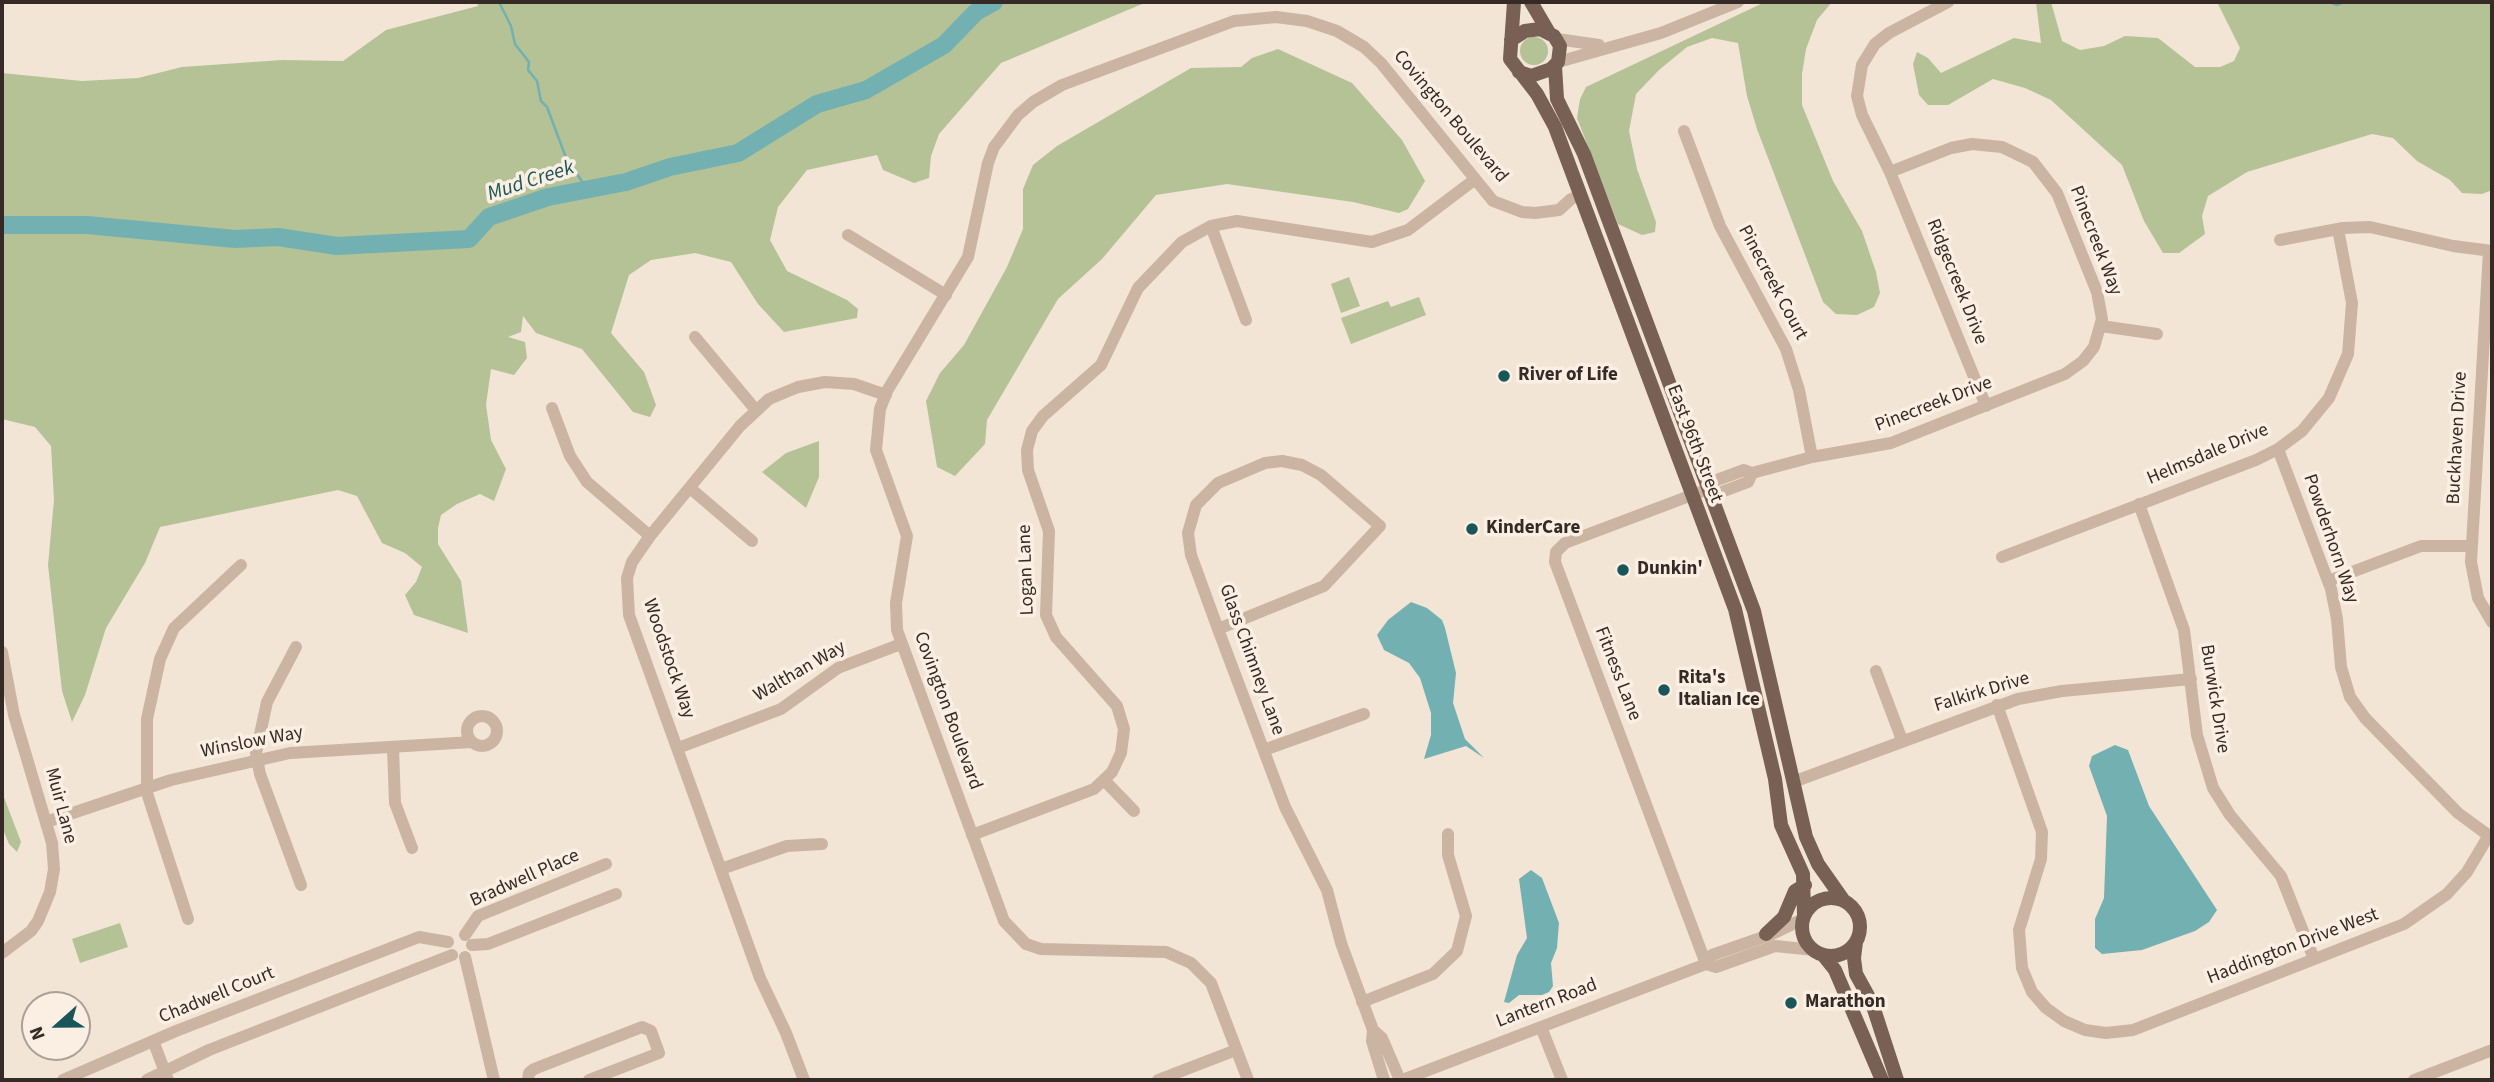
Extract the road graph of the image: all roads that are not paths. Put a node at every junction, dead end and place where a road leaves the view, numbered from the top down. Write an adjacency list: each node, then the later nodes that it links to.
1 (1514, 2): 6 (main road, East 96th Street)
2 (1531, 2): 5 (main road, East 96th Street)
3 (1738, 2): 7 (street)
4 (1948, 2): 11 (street, Ridgecreek Drive)
5 (1553, 35): 6 (main road); 7 (street); 8 (main road, East 96th Street)
6 (1511, 40): 9 (main road, East 96th Street)
7 (1609, 45): 8 (street)
8 (1556, 64): 9 (main road); 21 (main road, East 96th Street)
9 (1519, 72): 13 (main road, East 96th Street)
10 (1684, 131): 32 (street, Pinecreek Court)
11 (1890, 172): 24 (street, Pinecreek Way); 28 (street, Ridgecreek Drive)
12 (1474, 180): 14 (street, Covington Boulevard); 16 (street, Logan Lane); 22 (street, Covington Boulevard)
13 (1581, 195): 14 (street, Covington Boulevard); 15 (main road, East 96th Street); 21 (main road)
14 (1568, 205): 15 (street, Covington Boulevard)
15 (1587, 210): 35 (main road, East 96th Street)
16 (1211, 226): 23 (street); 58 (street, Logan Lane)
17 (2338, 229): 19 (street); 20 (street); 31 (street, Helmsdale Drive)
18 (848, 235): 22 (street)
19 (2280, 240)
20 (2490, 251): 39 (street, Buckhaven Drive)
21 (1626, 265): 34 (main road, East 96th Street)
22 (947, 295): 27 (street, Covington Boulevard)
23 (1246, 320)
24 (2101, 326): 25 (street); 28 (street, Pinecreek Drive)
25 (2157, 334)
26 (695, 337): 30 (street)
27 (886, 395): 30 (street, Woodstock Way); 45 (street, Covington Boulevard)
28 (1986, 407): 32 (street, Pinecreek Drive)
29 (552, 408): 37 (street)
30 (755, 410): 33 (street, Woodstock Way)
31 (2278, 449): 36 (street, Helmsdale Drive); 42 (street, Powderhorn Way)
32 (1812, 457): 34 (street, Pinecreek Drive)
33 (690, 488): 37 (street, Woodstock Way); 38 (street)
34 (1708, 489): 35 (street, Fitness Lane); 59 (main road, East 96th Street)
35 (1693, 494): 71 (main road, East 96th Street); 82 (street, Fitness Lane)
36 (2139, 504): 40 (street, Helmsdale Drive); 49 (street, Burwick Drive)
37 (650, 536): 55 (street, Woodstock Way)
38 (752, 541)
39 (2471, 546): 42 (street); 43 (street, Buckhaven Drive)
40 (2002, 557)
41 (241, 565): 60 (street)
42 (2328, 581): 65 (street, Powderhorn Way)
43 (2492, 622)
44 (1218, 629): 44 (street, Glass Chimney Lane); 56 (street, Glass Chimney Lane)
45 (901, 644): 55 (street, Walthan Way); 64 (street, Covington Boulevard)
46 (296, 647): 57 (street)
47 (2, 652): 62 (street, Muir Lane)
48 (1876, 671): 52 (street)
49 (2191, 679): 50 (street, Falkirk Drive); 81 (street, Burwick Drive)
50 (1997, 705): 52 (street, Falkirk Drive); 81 (street, Haddington Drive West)
51 (1364, 714): 56 (street)
52 (1902, 740): 59 (street, Falkirk Drive)
53 (472, 743): 54 (street, Winslow Way)
54 (393, 748): 57 (street, Winslow Way); 67 (street)
55 (678, 748): 69 (street, Woodstock Way)
56 (1264, 750): 83 (street, Glass Chimney Lane)
57 (257, 761): 60 (street, Winslow Way); 70 (street)
58 (1105, 781): 61 (street); 64 (street)
59 (1793, 782): 73 (main road, East 96th Street)
60 (146, 787): 62 (street, Winslow Way); 75 (street)
61 (1134, 811)
62 (46, 822): 79 (street, Muir Lane)
63 (1448, 834): 83 (street)
64 (972, 835): 87 (street, Covington Boulevard)
65 (2490, 836): 81 (street, Haddington Drive West)
66 (822, 845): 69 (street)
67 (412, 848)
68 (606, 864): 78 (street, Bradwell Place)
69 (721, 869): 95 (street, Woodstock Way)
70 (301, 885)
71 (1805, 885): 74 (main road, East 96th Street); 76 (main road)
72 (616, 894): 78 (street, Bradwell Place)
73 (1844, 901): 74 (main road); 77 (main road)
74 (1804, 917): 76 (street, Lantern Road); 80 (main road)
75 (188, 919)
76 (1766, 934): 82 (street, Lantern Road)
77 (1856, 942): 80 (main road); 102 (main road)
78 (464, 948): 86 (street, Chadwell Court); 89 (street, Bradwell Place); 92 (street)
79 (2, 953)
80 (1818, 953): 82 (street, Lantern Road); 101 (main road)
81 (2314, 959)
82 (1706, 964): 84 (street, Lantern Road)
83 (1362, 1002): 85 (street, Glass Chimney Lane)
84 (1541, 1027): 99 (street, Lantern Road); 100 (street)
85 (1373, 1030): 98 (street, Glass Chimney Lane); 99 (street, Glass Chimney Lane)
86 (153, 1043): 89 (street, Chadwell Court); 90 (street, Chadwell Court)
87 (1236, 1050): 96 (street); 97 (street, Covington Boulevard)
88 (2492, 1050): 103 (street)
89 (167, 1077): 91 (street)
90 (63, 1080)
91 (147, 1080)
92 (494, 1080)
93 (528, 1080): 94 (street)
94 (589, 1080)
95 (804, 1080)
96 (1158, 1080)
97 (1248, 1080)
98 (1384, 1080)
99 (1401, 1080)
100 (1562, 1080)
101 (1882, 1080)
102 (1897, 1080)
103 (2414, 1080)

